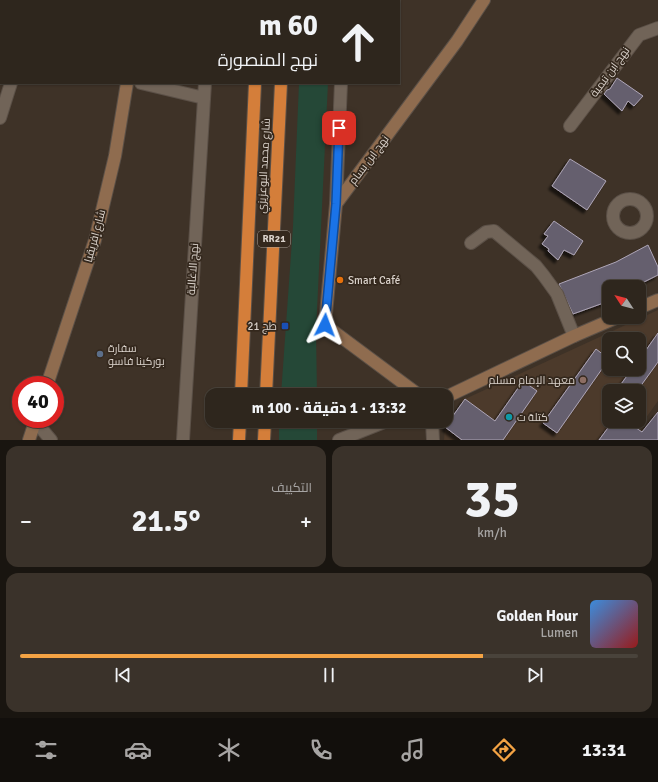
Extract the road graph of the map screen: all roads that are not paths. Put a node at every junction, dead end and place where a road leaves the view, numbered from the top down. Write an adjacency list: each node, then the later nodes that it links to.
1 (484, 0): 13 (street, نهج ابن بسام)
2 (658, 28): 12 (street, نهج ابن تيمية)
3 (11, 84): 11 (street)
4 (127, 84): 21 (street, شارع إفريقيا)
5 (145, 84): 10 (street)
6 (205, 84): 10 (street, نهج الاغالبة)
7 (255, 84): 22 (highway, شارع محمد البوعزيزي / RR21)
8 (281, 84): 23 (highway, شارع محمد البوعزيزي / RR21)
9 (341, 84): 13 (street)
10 (204, 98): 34 (street, نهج الاغالبة)
11 (0, 118)
12 (570, 126)
13 (336, 204): 24 (street)
14 (646, 213): 15 (street)
15 (658, 220)
16 (471, 243): 20 (street)
17 (658, 300): 18 (street)
18 (646, 305)
19 (602, 324): 20 (street)
20 (574, 336): 25 (street)
21 (50, 376)
22 (241, 388)
23 (266, 388)
24 (410, 388)
25 (453, 394)
26 (33, 428): 32 (street)
27 (42, 428): 33 (street)
28 (240, 428): 35 (highway)
29 (265, 428): 36 (highway)
30 (369, 428): 37 (street)
31 (432, 428): 38 (street)
32 (29, 440)
33 (51, 440)
34 (183, 440)
35 (239, 440)
36 (264, 440)
37 (339, 440)
38 (433, 440)

